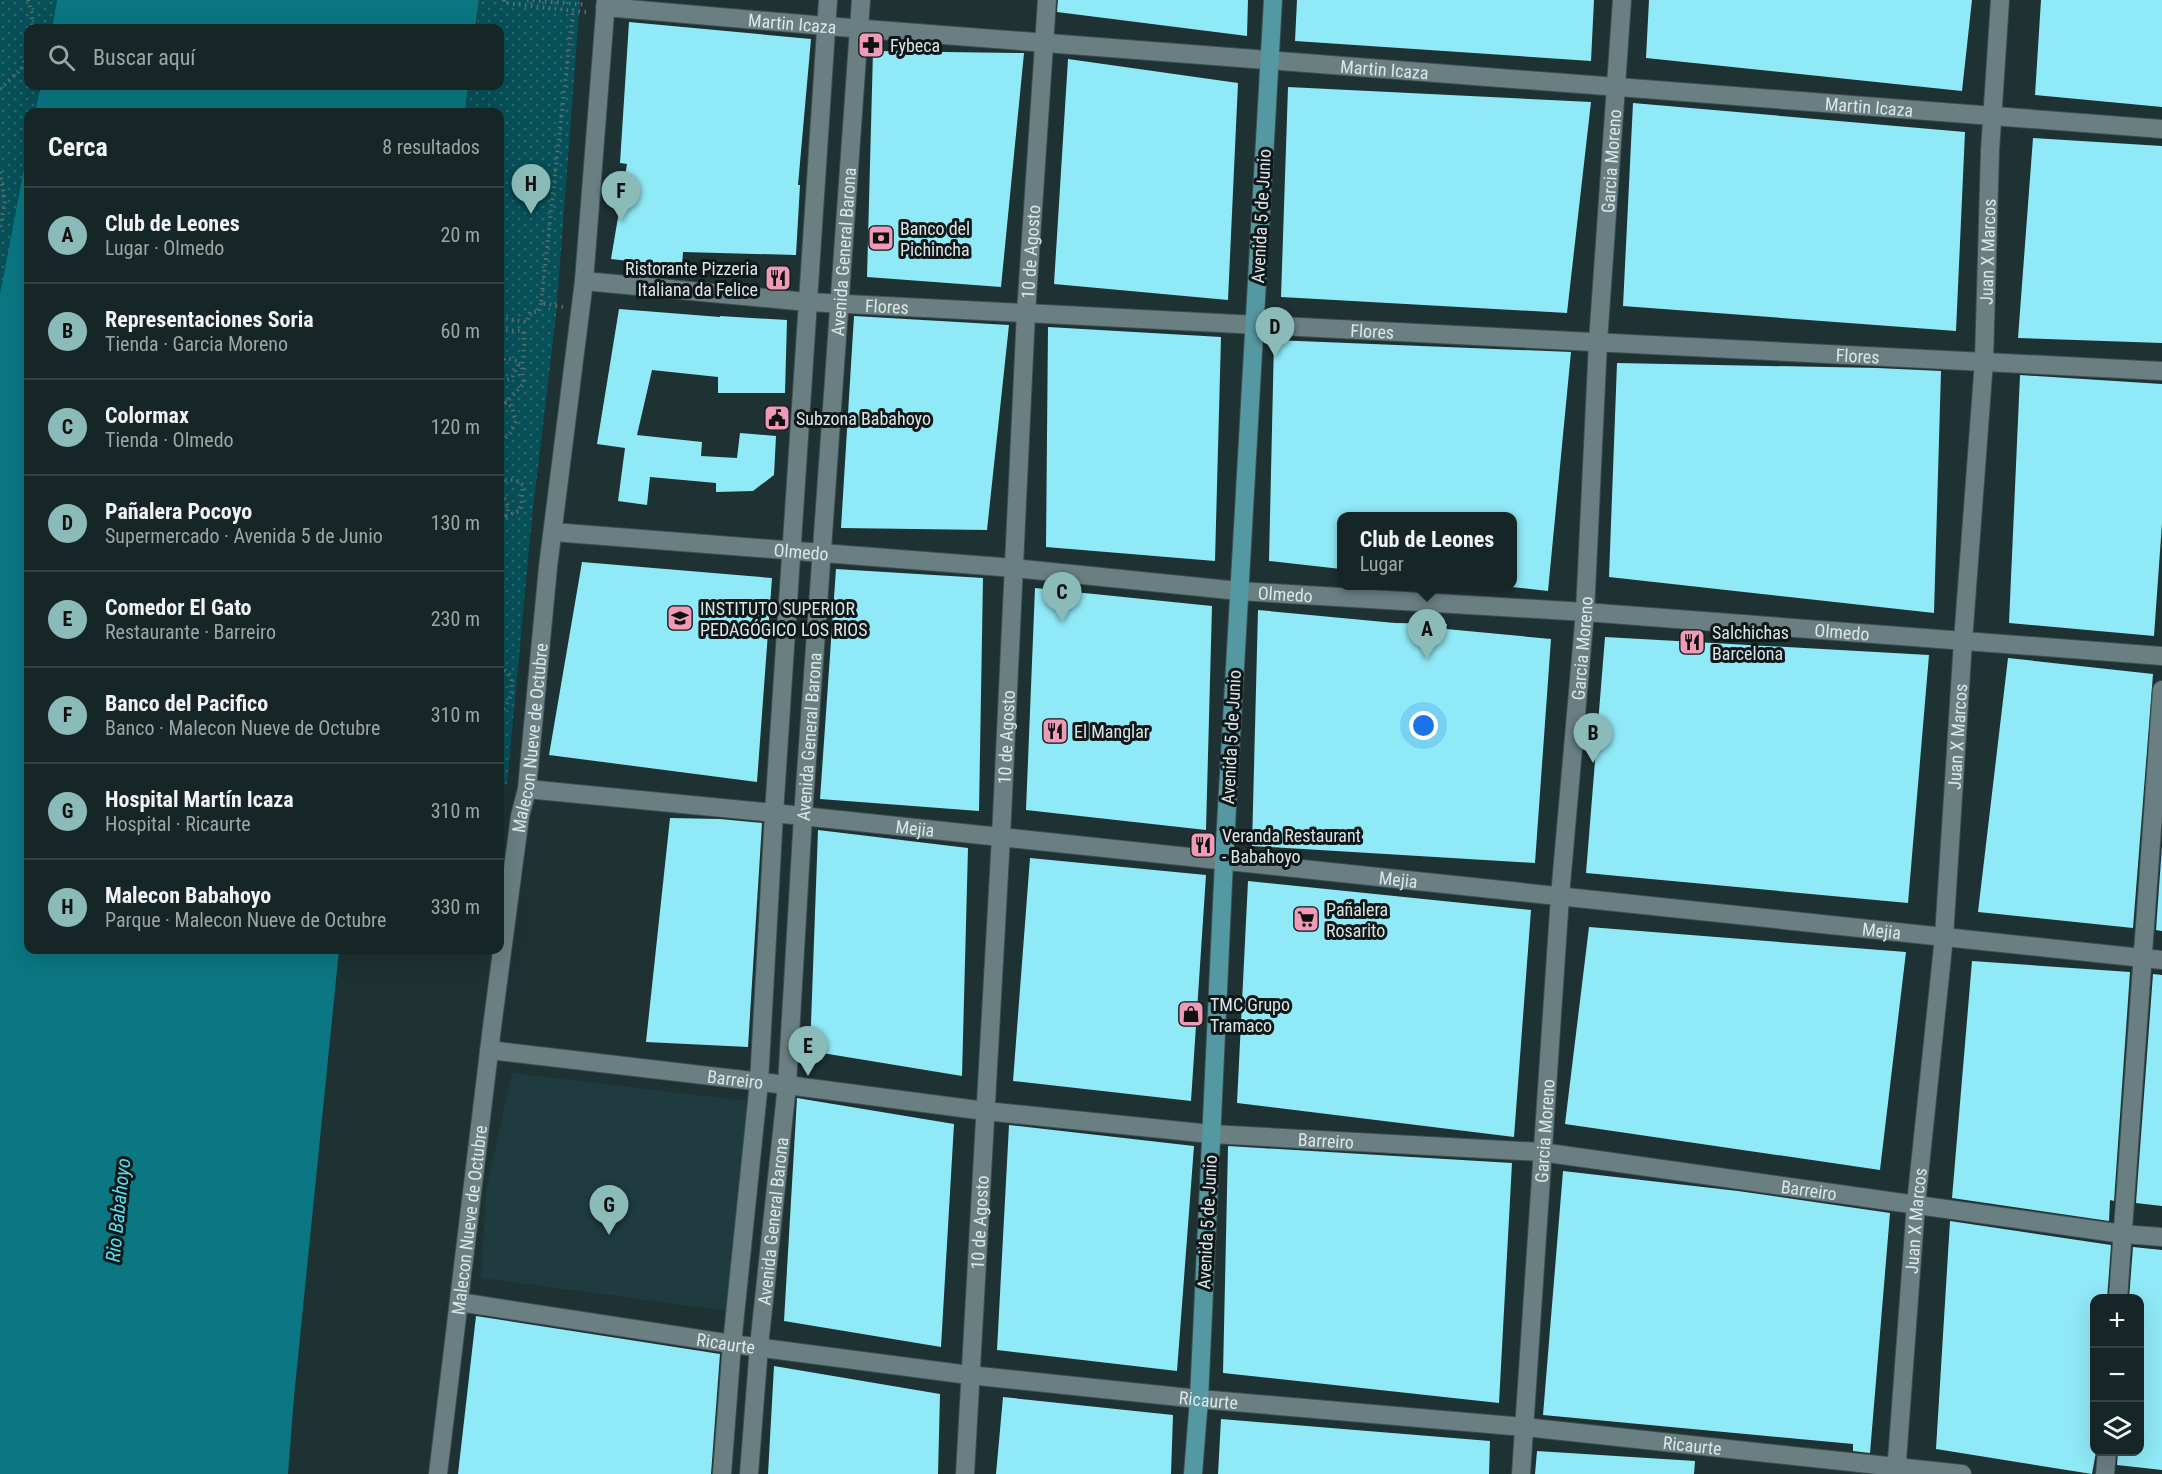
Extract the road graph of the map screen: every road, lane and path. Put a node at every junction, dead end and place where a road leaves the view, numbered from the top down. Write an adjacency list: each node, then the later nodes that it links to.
1 (28, 0): 14 (path)
2 (504, 0): 13 (path)
3 (527, 0): 12 (path)
4 (550, 0): 5 (path)
5 (557, 0)
6 (828, 0): 15 (street, Avenida General Barona)
7 (861, 0): 16 (street, Avenida General Barona)
8 (1047, 0): 17 (street, 10 de Agosto)
9 (1273, 0): 18 (main road, Avenida 5 de Junio)
10 (1622, 0): 20 (street, Garcia Moreno)
11 (2000, 0): 22 (street, Juan X Marcos)
12 (605, 7): 13 (path); 15 (street, Martin Icaza); 26 (street, Malecon Nueve de Octubre)
13 (573, 11): 28 (path)
14 (32, 24)
15 (826, 26): 16 (street, Martin Icaza); 27 (street, Avenida General Barona)
16 (860, 29): 17 (street, Martin Icaza); 29 (street, Avenida General Barona)
17 (1045, 43): 18 (street, Martin Icaza); 31 (street, 10 de Agosto)
18 (1270, 61): 20 (street, Martin Icaza); 33 (main road, Avenida 5 de Junio)
19 (24, 62): 21 (path)
20 (1616, 87): 22 (street, Martin Icaza); 35 (street, Garcia Moreno)
21 (0, 89)
22 (1993, 116): 23 (street, Martin Icaza); 37 (street, Juan X Marcos)
23 (2162, 129)
24 (0, 172): 25 (path)
25 (0, 229)
26 (584, 281): 27 (street, Flores); 30 (street, Malecon Nueve de Octubre)
27 (808, 302): 29 (street, Flores); 50 (street, Avenida General Barona)
28 (541, 303): 30 (path); 32 (path)
29 (840, 304): 31 (street, Flores); 51 (street, Avenida General Barona)
30 (580, 310): 49 (street, Malecon Nueve de Octubre)
31 (1026, 313): 33 (street, Flores); 52 (street, 10 de Agosto)
32 (504, 319)
33 (1255, 325): 35 (street, Flores); 53 (main road, Avenida 5 de Junio)
34 (504, 330): 41 (path)
35 (1598, 342): 37 (street, Flores); 54 (street, Garcia Moreno)
36 (504, 360): 39 (path)
37 (1984, 362): 38 (street, Flores); 55 (street, Juan X Marcos)
38 (2162, 371)
39 (504, 381)
40 (504, 401): 41 (path)
41 (507, 403): 42 (path); 43 (path)
42 (504, 406)
43 (504, 440)
44 (504, 478): 47 (path)
45 (504, 498): 47 (path)
46 (504, 514): 47 (path)
47 (507, 516): 48 (path)
48 (504, 519)
49 (553, 532): 50 (street, Olmedo); 60 (street, Malecon Nueve de Octubre)
50 (792, 551): 51 (street, Olmedo); 61 (street, Avenida General Barona)
51 (822, 553): 52 (street, Olmedo); 62 (street, Avenida General Barona)
52 (1014, 568): 53 (street, Olmedo); 63 (street, 10 de Agosto)
53 (1239, 591): 54 (street, Olmedo); 64 (main road, Avenida 5 de Junio)
54 (1584, 612): 55 (street, Olmedo); 65 (street, Garcia Moreno)
55 (1962, 641): 56 (street, Olmedo); 67 (street, Juan X Marcos)
56 (2162, 656)
57 (504, 670): 59 (path)
58 (2162, 690): 69 (street)
59 (504, 708)
60 (527, 789): 61 (street, Mejia); 66 (street, Malecon Nueve de Octubre)
61 (774, 813): 62 (street, Mejia); 72 (street, Avenida General Barona)
62 (803, 816): 63 (street, Mejia); 73 (street, Avenida General Barona)
63 (1001, 837): 64 (street, Mejia); 74 (street, 10 de Agosto)
64 (1224, 861): 65 (street, Mejia); 75 (main road, Avenida 5 de Junio)
65 (1560, 896): 67 (street, Mejia); 76 (street, Garcia Moreno)
66 (504, 937)
67 (1944, 937): 69 (street, Mejia); 77 (street, Juan X Marcos)
68 (502, 954): 71 (street, Malecon Nueve de Octubre)
69 (2143, 958): 70 (street, Mejia); 78 (street)
70 (2162, 960)
71 (489, 1050): 72 (street, Barreiro); 81 (street, Malecon Nueve de Octubre)
72 (759, 1082): 73 (street, Barreiro); 82 (street, Avenida General Barona)
73 (788, 1084): 74 (street, Barreiro); 83 (street, Avenida General Barona)
74 (985, 1111): 75 (street, Barreiro); 84 (street, 10 de Agosto)
75 (1211, 1134): 76 (street, Barreiro); 85 (main road, Avenida 5 de Junio)
76 (1541, 1152): 77 (street, Barreiro); 86 (street, Garcia Moreno)
77 (1917, 1204): 78 (street, Barreiro); 88 (street, Juan X Marcos)
78 (2123, 1234): 79 (street, Barreiro); 80 (street)
79 (2162, 1237)
80 (2118, 1294)
81 (459, 1302): 82 (street, Ricaurte); 89 (street, Malecon Nueve de Octubre)
82 (732, 1344): 83 (street, Ricaurte); 90 (street, Avenida General Barona)
83 (759, 1346): 84 (street, Ricaurte); 91 (street, Avenida General Barona)
84 (969, 1375): 85 (street, Ricaurte); 92 (street, 10 de Agosto)
85 (1199, 1399): 86 (street, Ricaurte); 93 (main road, Avenida 5 de Junio)
86 (1524, 1427): 88 (street, Ricaurte); 94 (street, Garcia Moreno)
87 (2107, 1456): 96 (street)
88 (1896, 1471): 95 (street, Ricaurte)
89 (438, 1474)
90 (722, 1474)
91 (749, 1474)
92 (965, 1474)
93 (1192, 1474)
94 (1521, 1474)
95 (1962, 1474)
96 (2105, 1474)

